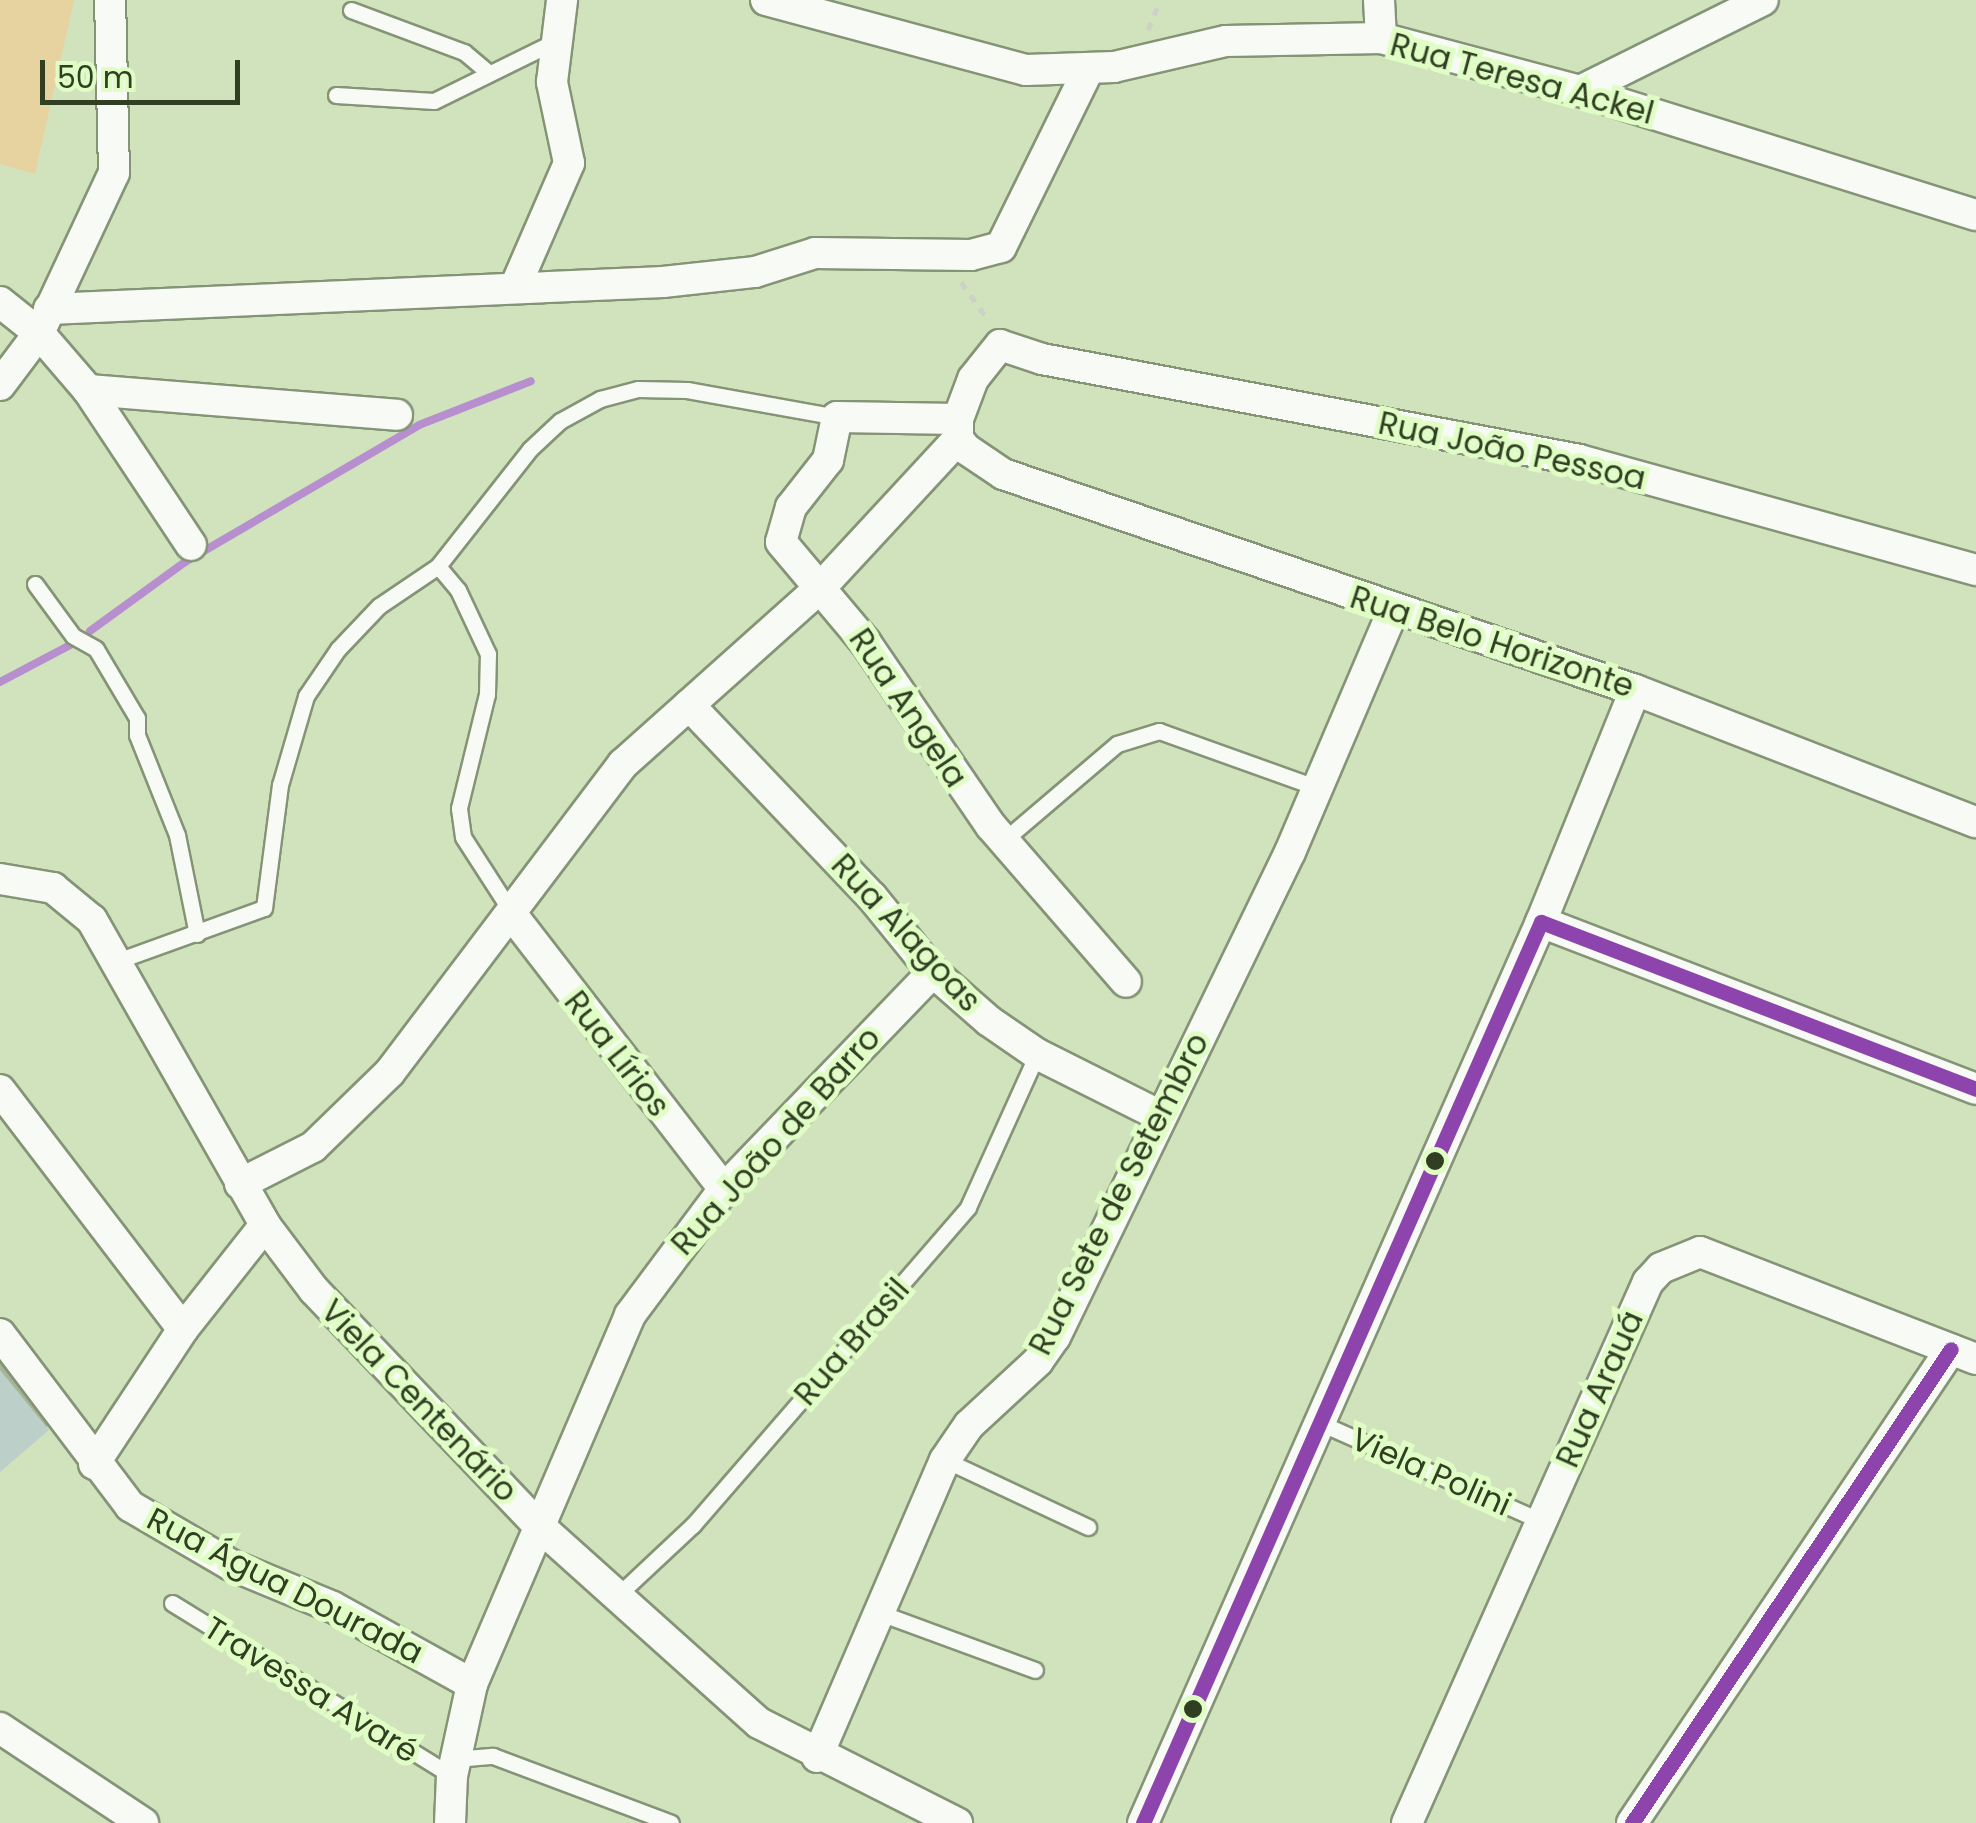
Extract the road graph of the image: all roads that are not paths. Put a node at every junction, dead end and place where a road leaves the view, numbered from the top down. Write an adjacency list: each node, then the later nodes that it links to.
1 (110, 0): 16 (street)
2 (562, 0): 8 (street)
3 (766, 0): 9 (street, Rua Teresa Ackel)
4 (1379, 0): 7 (street)
5 (1762, 0): 11 (street)
6 (352, 10): 10 (lane)
7 (1381, 38): 9 (street, Rua Teresa Ackel); 11 (street, Rua Teresa Ackel)
8 (554, 42): 10 (lane); 14 (street)
9 (1088, 70): 14 (street)
10 (489, 73): 12 (lane)
11 (1580, 92): 13 (street, Rua Teresa Ackel)
12 (336, 95)
13 (1976, 215)
14 (516, 285): 16 (street)
15 (0, 302): 16 (street)
16 (44, 321): 17 (street); 18 (street)
17 (0, 384)
18 (88, 390): 19 (street); 22 (street)
19 (396, 416)
20 (837, 417): 21 (street); 23 (lane); 26 (street, Rua Angela)
21 (958, 429): 24 (street, Rua João Pessoa); 26 (street); 27 (street, Rua Belo Horizonte)
22 (190, 545)
23 (438, 566): 34 (lane); 36 (lane)
24 (1976, 570)
25 (35, 584): 36 (lane)
26 (822, 586): 29 (street); 32 (street, Rua Angela)
27 (1393, 610): 28 (street, Rua Belo Horizonte); 30 (street, Rua Sete de Setembro)
28 (1635, 690): 31 (street, Rua Belo Horizonte); 35 (street)
29 (689, 705): 34 (street); 38 (street, Rua Alagoas)
30 (1318, 788): 32 (lane); 43 (street, Rua Sete de Setembro)
31 (1976, 822)
32 (1003, 841): 39 (street, Rua Angela)
33 (0, 879): 37 (street, Viela Centenário)
34 (513, 916): 44 (street); 45 (street, Rua Lírios)
35 (1541, 922): 41 (street); 50 (street)
36 (197, 934): 37 (lane)
37 (120, 960): 44 (street, Viela Centenário)
38 (933, 972): 40 (street, Rua Alagoas); 45 (street, Rua João de Barro)
39 (1126, 982)
40 (1038, 1054): 43 (street, Rua Alagoas); 56 (lane, Rua Brasil)
41 (1976, 1089)
42 (0, 1090): 47 (street)
43 (1159, 1116): 51 (street, Rua Sete de Setembro)
44 (240, 1184): 46 (street, Viela Centenário)
45 (724, 1189): 54 (street, Rua João de Barro)
46 (265, 1225): 47 (street); 54 (street, Viela Centenário)
47 (183, 1329): 52 (street)
48 (0, 1334): 52 (street, Rua Água Dourada)
49 (1963, 1354): 53 (street, Rua Arauá); 70 (street)
50 (1320, 1423): 53 (lane, Viela Polini); 68 (street)
51 (945, 1460): 55 (lane); 58 (street, Rua Sete de Setembro)
52 (94, 1464): 60 (street, Rua Água Dourada)
53 (1542, 1521): 69 (street, Rua Arauá)
54 (537, 1524): 56 (street, Viela Centenário); 60 (street, Rua João de Barro)
55 (1088, 1527)
56 (617, 1596): 62 (street, Viela Centenário)
57 (172, 1603): 63 (lane, Travessa Avaré)
58 (880, 1613): 59 (lane); 62 (street, Rua Sete de Setembro)
59 (1035, 1670)
60 (472, 1684): 63 (street, Rua João de Barro)
61 (0, 1728): 64 (street)
62 (817, 1757): 67 (street, Viela Centenário)
63 (453, 1768): 65 (street, Rua João de Barro); 66 (lane)
64 (143, 1823)
65 (450, 1823)
66 (671, 1823)
67 (957, 1823)
68 (1144, 1823)
69 (1407, 1823)
70 (1632, 1823)

